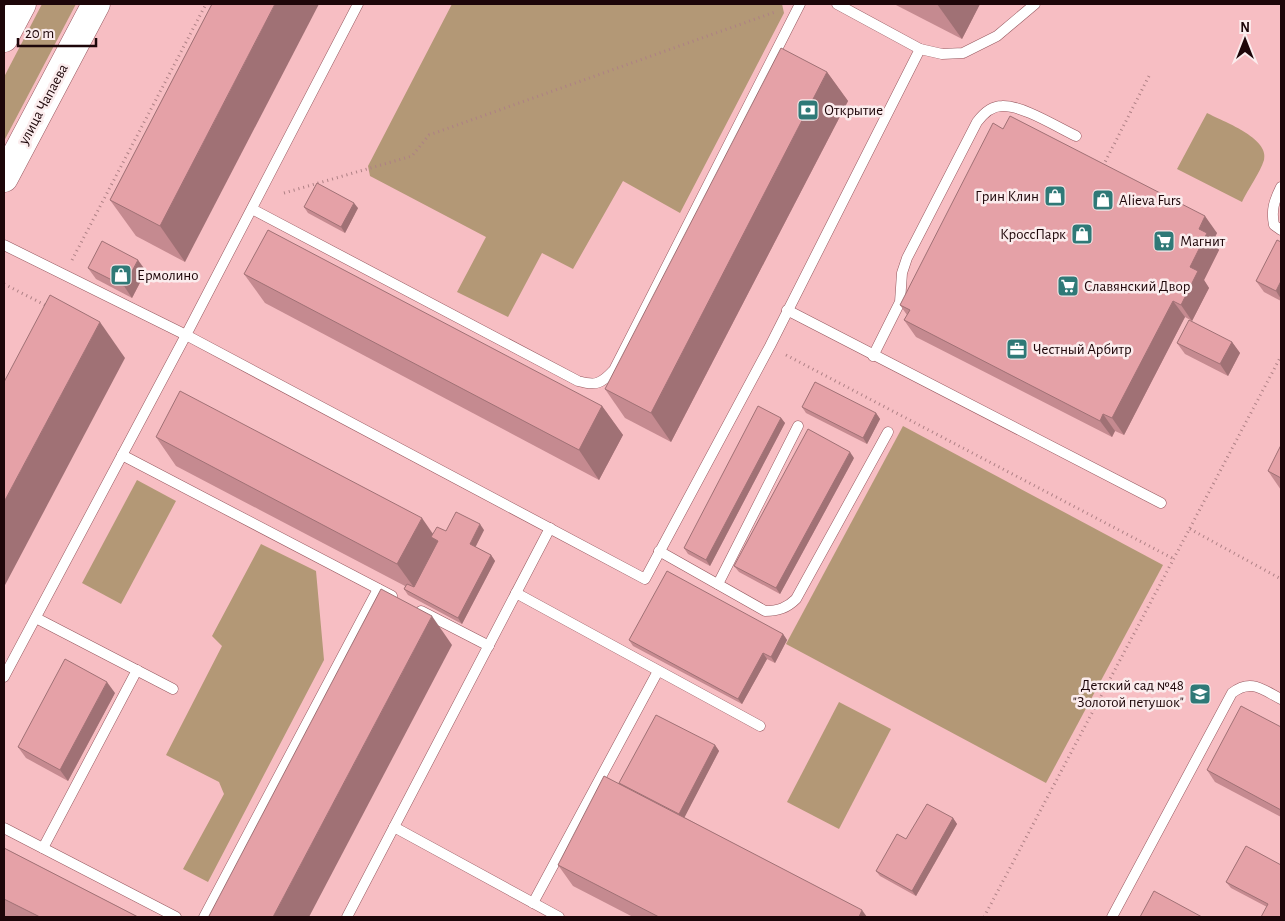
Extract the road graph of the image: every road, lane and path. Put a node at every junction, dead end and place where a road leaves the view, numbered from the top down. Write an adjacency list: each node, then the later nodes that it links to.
1 (96, 4): 12 (main road, улица Чапаева)
2 (206, 4): 18 (path)
3 (358, 4): 15 (lane)
4 (800, 4): 15 (lane)
5 (837, 4): 8 (lane)
6 (1036, 4): 8 (lane)
7 (778, 11): 14 (path)
8 (920, 48): 20 (lane)
9 (1149, 76): 11 (path)
10 (1076, 136): 23 (lane)
11 (1101, 169)
12 (4, 178)
13 (1281, 187): 16 (lane)
14 (284, 193)
15 (252, 209): 21 (lane)
16 (1281, 230)
17 (4, 245): 18 (lane)
18 (64, 275): 19 (path); 21 (lane)
19 (4, 284)
20 (787, 310): 22 (lane); 23 (lane)
21 (186, 335): 27 (lane); 29 (lane)
22 (770, 346): 31 (lane); 32 (path)
23 (874, 356): 28 (lane)
24 (1281, 356): 30 (path)
25 (798, 426): 34 (lane)
26 (888, 432): 34 (lane)
27 (122, 455): 35 (lane); 37 (lane)
28 (1161, 503)
29 (550, 528): 31 (lane); 36 (lane)
30 (1190, 529): 32 (path); 33 (path)
31 (659, 551): 34 (lane)
32 (1174, 559): 53 (path)
33 (1281, 579)
34 (718, 584)
35 (378, 589): 38 (lane); 50 (lane)
36 (516, 593): 38 (lane); 40 (lane)
37 (36, 618): 39 (lane); 41 (lane)
38 (489, 646): 45 (lane)
39 (137, 670): 42 (lane); 47 (lane)
40 (658, 671): 44 (lane); 48 (lane)
41 (4, 677)
42 (173, 689)
43 (1281, 699): 54 (lane)
44 (760, 726)
45 (394, 827): 48 (lane); 51 (lane)
46 (4, 828): 47 (lane)
47 (43, 848): 49 (lane)
48 (533, 903): 52 (lane)
49 (176, 917)
50 (204, 917)
51 (347, 917)
52 (559, 917)
53 (984, 917)
54 (1112, 917)

